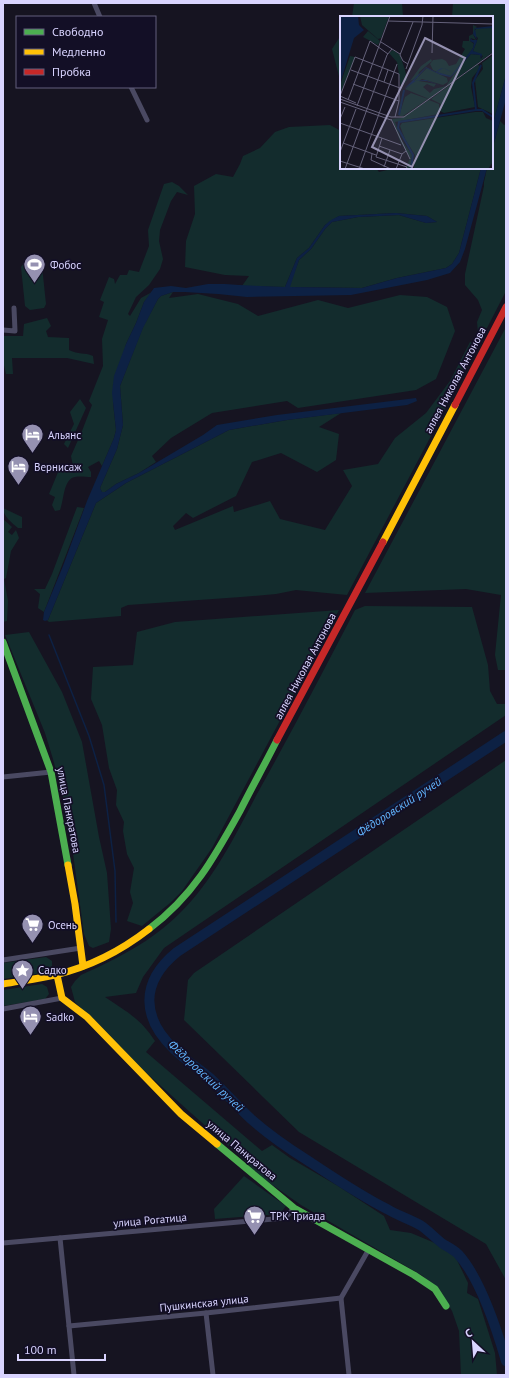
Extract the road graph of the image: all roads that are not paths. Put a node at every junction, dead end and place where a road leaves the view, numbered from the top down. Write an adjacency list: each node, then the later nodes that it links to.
1 (94, 3): 2 (street)
2 (100, 16)
3 (131, 88): 4 (street)
4 (147, 120)
5 (506, 307): 13 (main road, аллея Николая Антонова)
6 (14, 308): 7 (street)
7 (3, 330)
8 (3, 642): 9 (main road, улица Панкратова)
9 (51, 772): 10 (street); 11 (main road, улица Панкратова)
10 (3, 777)
11 (81, 948): 12 (street); 13 (main road, улица Панкратова)
12 (3, 960)
13 (83, 966): 14 (main road, аллея Николая Антонова)
14 (57, 975): 15 (main road, аллея Николая Антонова); 16 (main road)
15 (3, 984)
16 (62, 998): 17 (street); 18 (main road, улица Панкратова)
17 (3, 1009)
18 (294, 1208): 19 (street, улица Рогатица); 21 (main road, улица Панкратова)
19 (60, 1238): 20 (street, улица Рогатица); 25 (street)
20 (3, 1244)
21 (369, 1249): 22 (street); 23 (main road, улица Панкратова)
22 (341, 1298): 24 (street, Пушкинская улица); 28 (street)
23 (446, 1306)
24 (206, 1313): 25 (street, Пушкинская улица); 27 (street)
25 (68, 1326): 26 (street)
26 (74, 1375)
27 (213, 1375)
28 (349, 1375)

